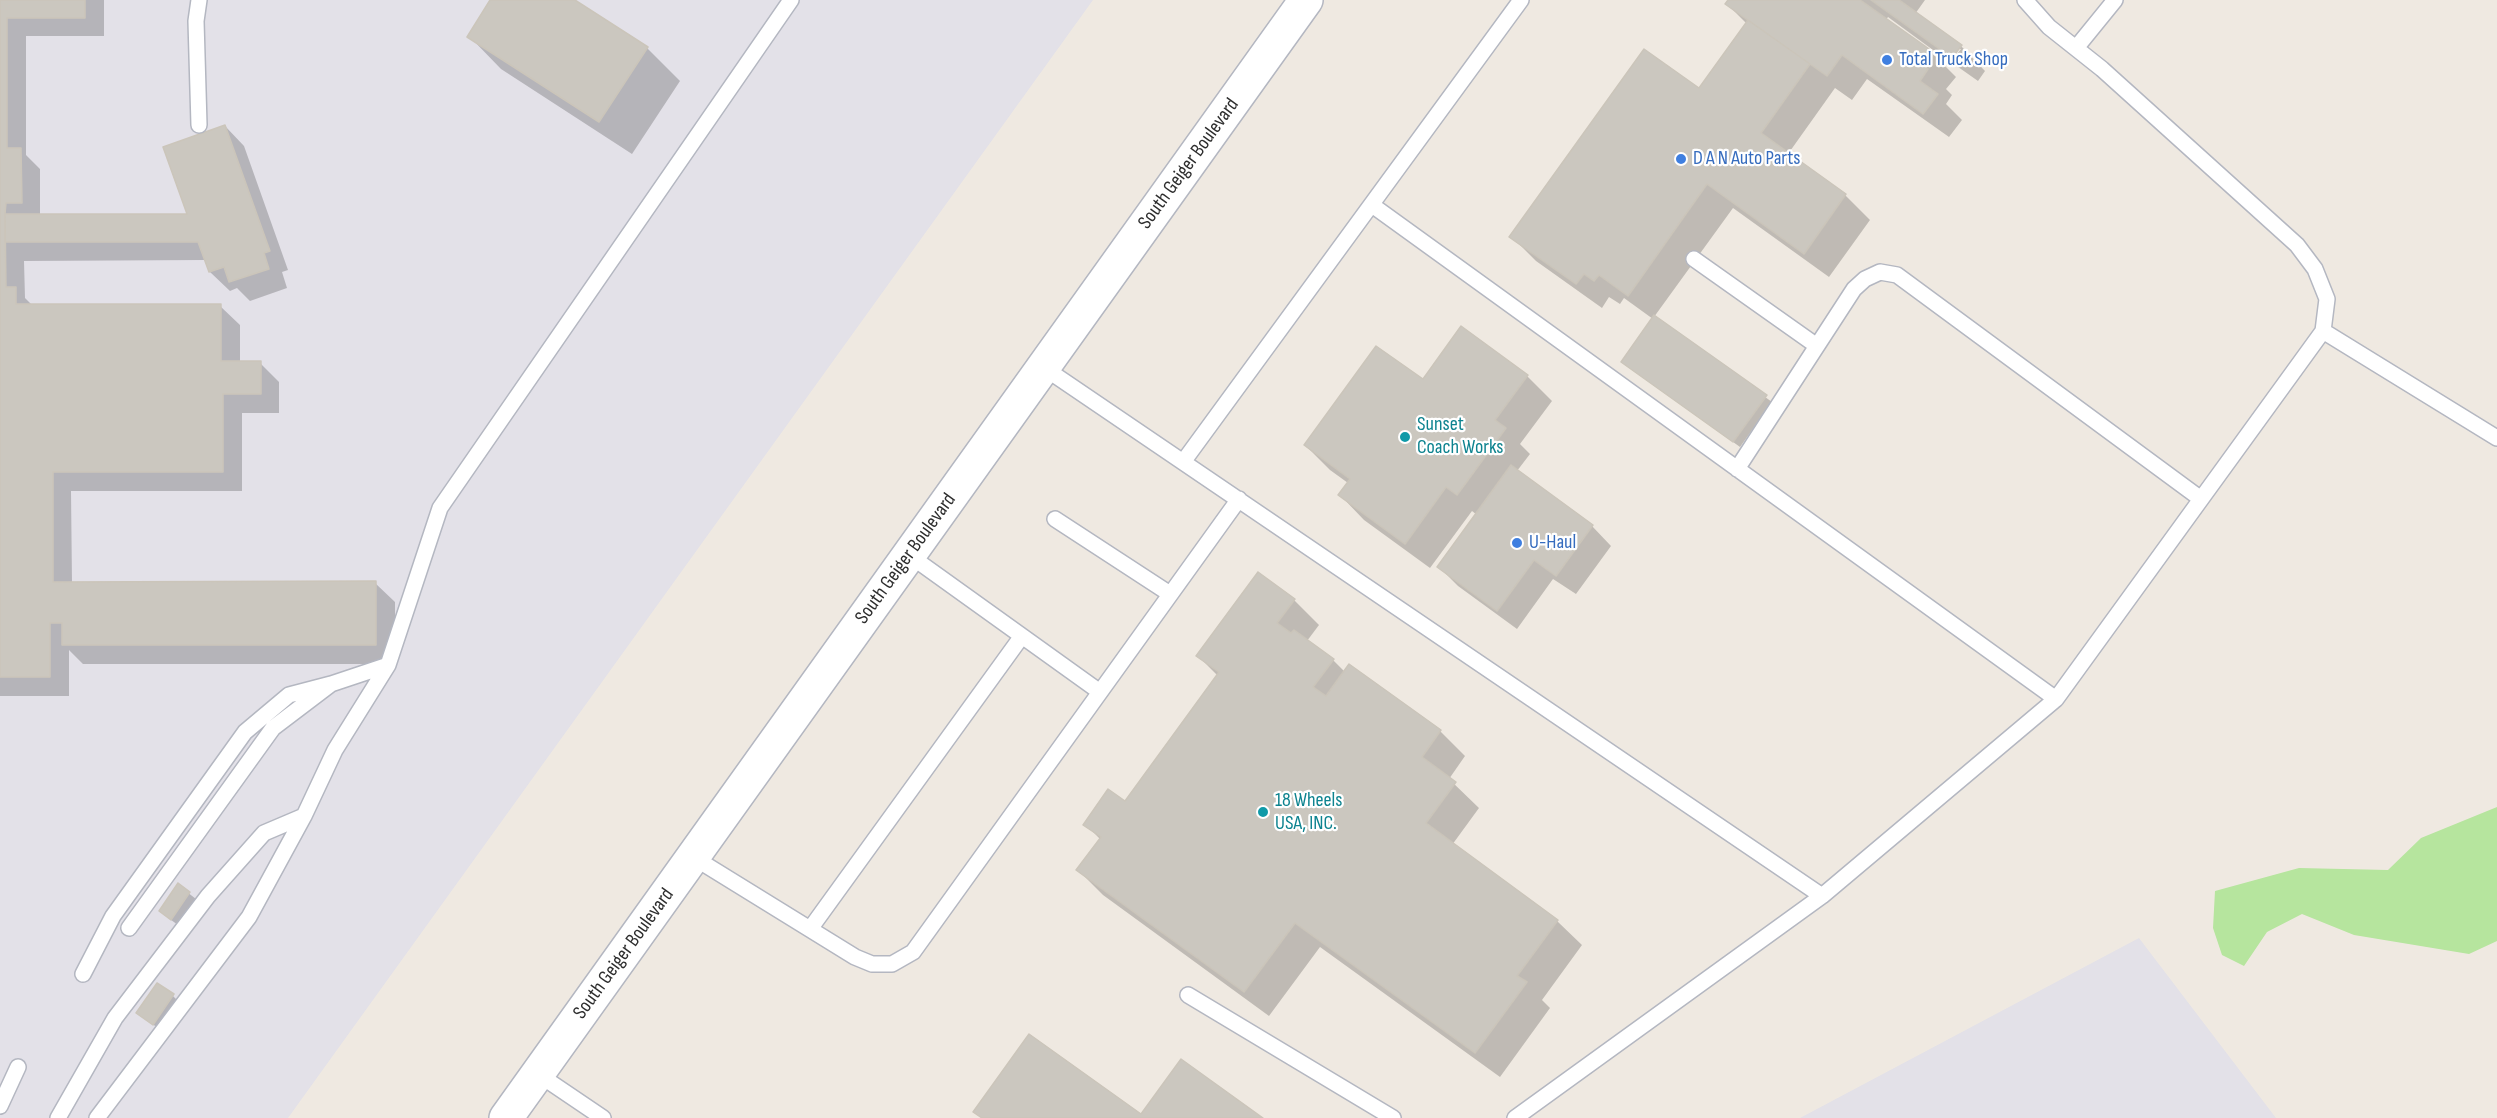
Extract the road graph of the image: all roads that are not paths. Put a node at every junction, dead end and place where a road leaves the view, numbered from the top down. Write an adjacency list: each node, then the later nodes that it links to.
1 (199, 0): 8 (lane)
2 (791, 0): 23 (lane)
3 (1306, 0): 13 (street, South Geiger Boulevard)
4 (1521, 0): 9 (lane)
5 (2025, 0): 7 (lane)
6 (2115, 0): 7 (lane)
7 (2076, 48): 11 (lane)
8 (199, 125)
9 (1372, 205): 15 (lane); 16 (lane)
10 (1694, 259): 12 (lane)
11 (2323, 332): 14 (lane); 18 (lane)
12 (1817, 346): 16 (lane); 18 (lane)
13 (1043, 367): 15 (lane); 20 (street, South Geiger Boulevard)
14 (2497, 438)
15 (1183, 462): 17 (lane)
16 (1737, 469): 26 (lane)
17 (1239, 499): 21 (lane); 29 (lane)
18 (2201, 499): 26 (lane)
19 (1055, 519): 21 (lane)
20 (909, 555): 22 (lane); 28 (street, South Geiger Boulevard)
21 (1170, 594): 25 (lane)
22 (1022, 636): 25 (lane); 31 (lane)
23 (388, 665): 24 (lane); 27 (lane)
24 (331, 684): 30 (lane); 32 (lane)
25 (1100, 692): 31 (lane)
26 (2056, 699): 29 (lane)
27 (304, 816): 37 (lane); 38 (lane)
28 (693, 857): 31 (lane); 35 (street, South Geiger Boulevard)
29 (1822, 896): 42 (lane)
30 (129, 928)
31 (810, 929)
32 (83, 974)
33 (1188, 995): 41 (lane)
34 (18, 1067): 36 (lane)
35 (538, 1074): 39 (street, South Geiger Boulevard); 40 (lane)
36 (0, 1106)
37 (58, 1118)
38 (97, 1118)
39 (506, 1118)
40 (603, 1118)
41 (1393, 1118)
42 (1515, 1118)

